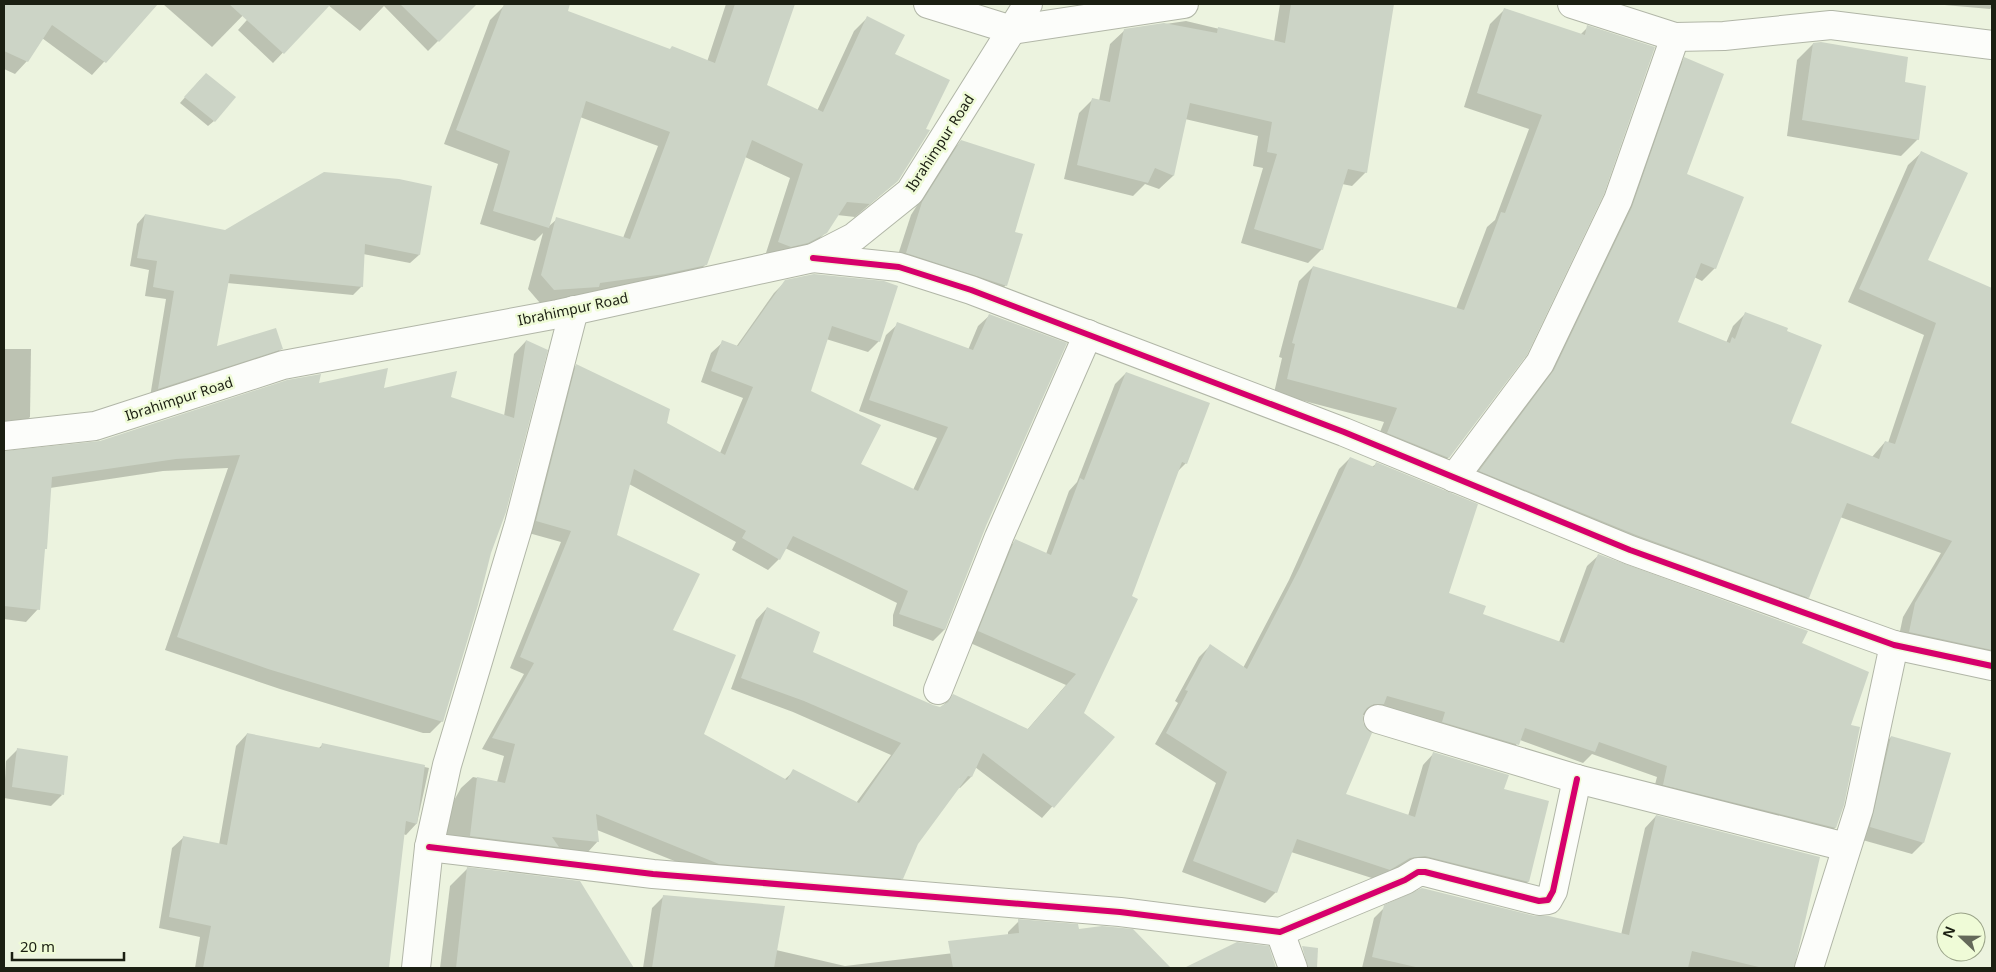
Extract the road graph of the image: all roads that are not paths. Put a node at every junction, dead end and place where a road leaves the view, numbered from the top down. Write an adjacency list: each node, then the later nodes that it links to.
1 (928, 4): 6 (street)
2 (1028, 4): 6 (street, Ibrahimpur Road)
3 (1184, 4): 6 (street)
4 (1572, 4): 7 (street)
5 (1830, 15): 7 (street); 8 (street)
6 (1012, 30): 9 (street, Ibrahimpur Road)
7 (1675, 37): 13 (street)
8 (1992, 45)
9 (813, 258): 10 (street, Ibrahimpur Road); 11 (street)
10 (574, 310): 12 (street, Ibrahimpur Road); 19 (street)
11 (1088, 334): 13 (street); 16 (street)
12 (4, 436)
13 (1454, 478): 14 (street)
14 (1894, 645): 15 (street); 20 (street)
15 (1992, 666)
16 (938, 690)
17 (1378, 719): 18 (street)
18 (1577, 779): 20 (street); 21 (street)
19 (429, 847): 21 (street); 22 (street)
20 (1846, 847): 24 (street)
21 (1280, 932): 23 (street)
22 (416, 968)
23 (1293, 968)
24 (1809, 968)

